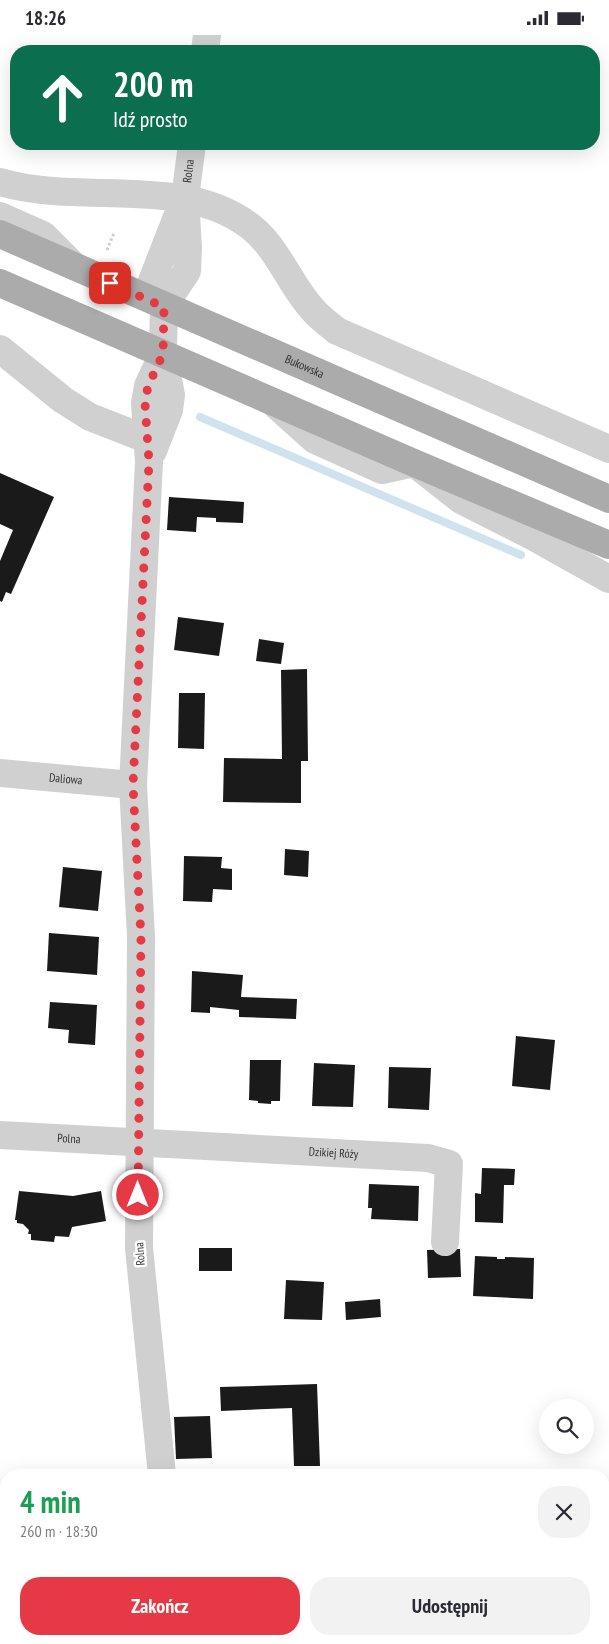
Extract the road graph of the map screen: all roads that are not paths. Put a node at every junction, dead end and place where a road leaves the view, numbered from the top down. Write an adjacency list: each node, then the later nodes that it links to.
1 (191, 150): 3 (street, Rolna)
2 (0, 182): 3 (street)
3 (185, 198): 8 (street, Rolna); 12 (street)
4 (0, 217): 6 (street)
5 (0, 234): 6 (main road, Bukowska)
6 (75, 267): 8 (main road, Bukowska)
7 (0, 283): 10 (main road)
8 (164, 307): 10 (street, Rolna); 14 (main road, Bukowska)
9 (0, 349): 11 (street)
10 (163, 354): 11 (street, Rolna); 13 (main road)
11 (153, 433): 18 (street, Rolna)
12 (609, 449)
13 (414, 463): 15 (main road); 16 (street)
14 (609, 499)
15 (609, 545)
16 (609, 579)
17 (0, 773): 18 (street, Daliowa)
18 (133, 785): 20 (street, Rolna)
19 (0, 1135): 20 (street, Polna)
20 (138, 1142): 21 (street, Dzikiej Róży); 22 (street, Rolna)
21 (445, 1241)
22 (161, 1469)

